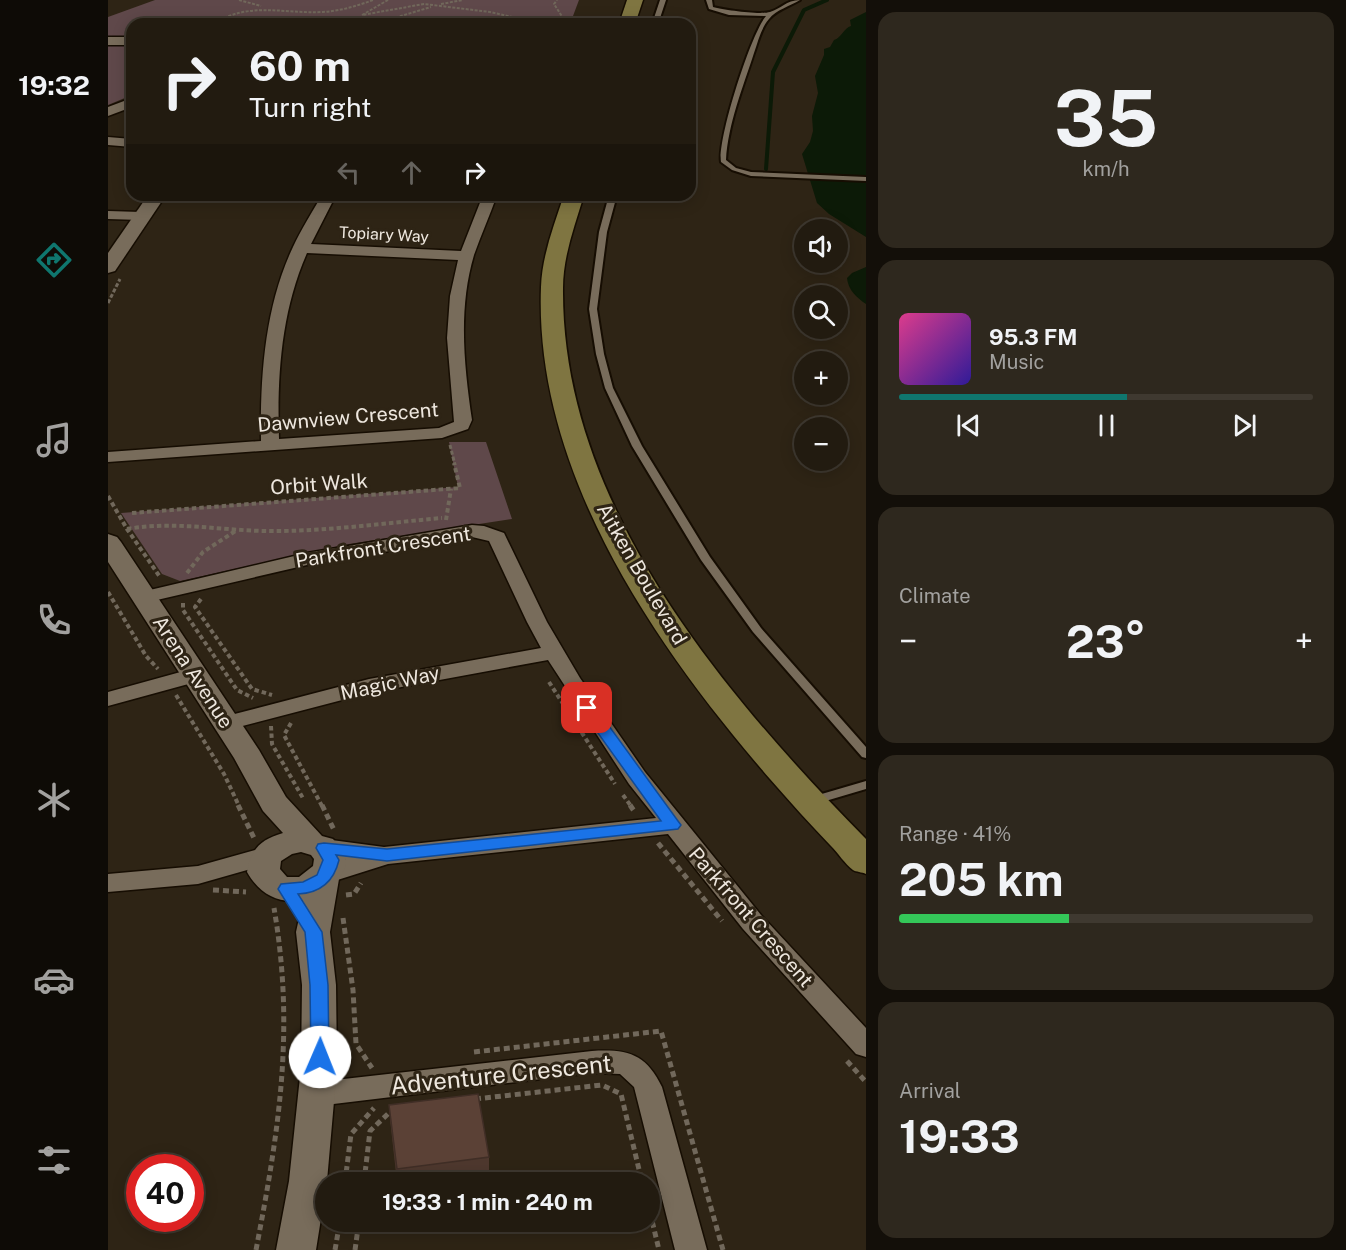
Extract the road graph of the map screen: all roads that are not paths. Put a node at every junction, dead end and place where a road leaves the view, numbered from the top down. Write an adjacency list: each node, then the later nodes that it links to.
1 (635, 0): 6 (main road)
2 (663, 0): 7 (lane)
3 (709, 0): 5 (lane)
4 (798, 0): 5 (lane)
5 (772, 14): 14 (lane)
6 (629, 18)
7 (657, 18)
8 (108, 41): 9 (street)
9 (126, 41)
10 (126, 104): 11 (street)
11 (108, 112)
12 (108, 141): 13 (street)
13 (126, 142)
14 (866, 179)
15 (152, 201): 21 (street)
16 (326, 201): 22 (street)
17 (488, 201): 23 (street, Dawnview Crescent)
18 (572, 201): 35 (main road, Aitken Boulevard)
19 (611, 201): 33 (lane)
20 (108, 215): 21 (street)
21 (141, 216): 24 (street)
22 (300, 248): 23 (street, Topiary Way); 25 (street)
23 (467, 256): 25 (street, Dawnview Crescent)
24 (108, 267)
25 (270, 446): 26 (street, Dawnview Crescent)
26 (108, 457)
27 (114, 542): 28 (street, Arena Avenue)
28 (144, 597): 29 (street, Parkfront Crescent); 30 (street, Arena Avenue)
29 (555, 652): 32 (street, Magic Way); 37 (street, Parkfront Crescent)
30 (195, 675): 31 (street); 32 (street, Arena Avenue)
31 (108, 699)
32 (227, 723): 36 (street, Arena Avenue)
33 (866, 754)
34 (866, 785): 35 (lane)
35 (808, 802): 39 (main road, Aitken Boulevard)
36 (274, 804): 38 (street, Arena Avenue); 40 (street, Arena Avenue)
37 (673, 825): 38 (street); 43 (street, Parkfront Crescent)
38 (325, 855): 40 (street); 40 (street); 42 (street, Arena Avenue)
39 (866, 861)
40 (271, 870): 41 (street); 42 (street, Arena Avenue)
41 (108, 884)
42 (313, 932): 44 (street, Arena Avenue)
43 (866, 1046)
44 (317, 1094): 45 (street, Arena Avenue); 46 (street, Adventure Crescent)
45 (296, 1250)
46 (691, 1250)

